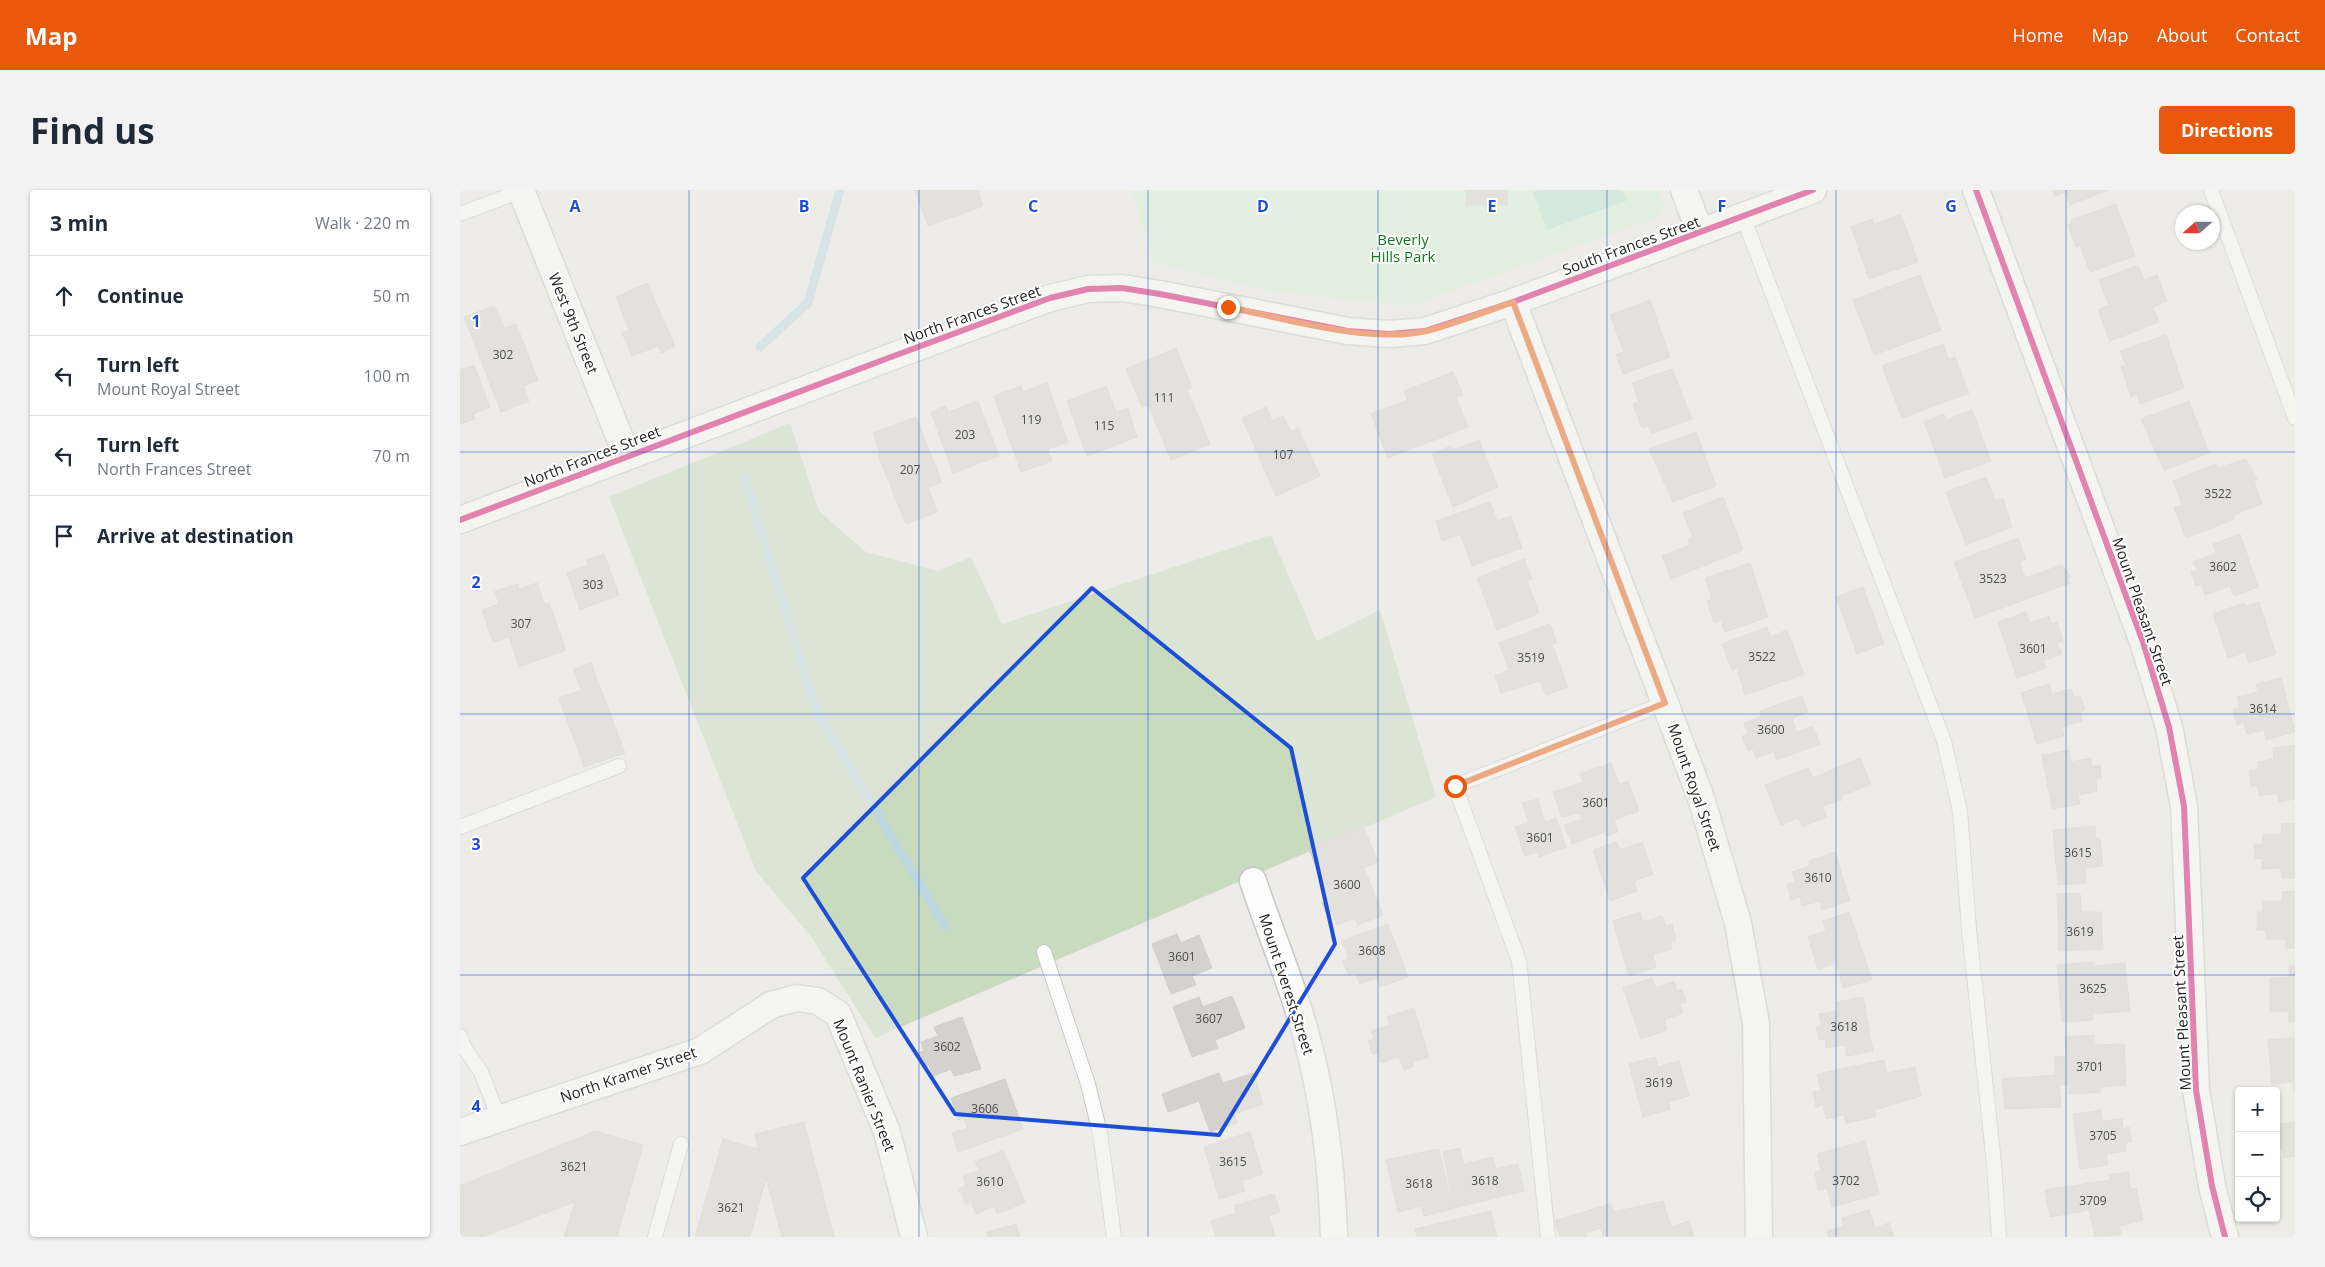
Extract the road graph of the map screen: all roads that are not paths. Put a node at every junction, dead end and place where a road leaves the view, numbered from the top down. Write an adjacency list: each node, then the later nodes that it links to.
1 (1684, 190): 8 (street)
2 (1813, 190): 7 (street, South Frances Street)
3 (1976, 190): 30 (street, Mount Pleasant Street)
4 (2210, 190): 10 (lane)
5 (521, 191): 6 (lane); 11 (street, West 9th Street)
6 (460, 214)
7 (1743, 217): 8 (street, South Frances Street); 29 (lane)
8 (1700, 232): 9 (street, South Frances Street)
9 (1513, 302): 11 (street, North Frances Street); 13 (street, Mount Royal Street)
10 (2295, 418)
11 (627, 456): 12 (street, North Frances Street)
12 (460, 520)
13 (1665, 703): 27 (lane); 28 (street, Mount Royal Street)
14 (619, 766): 15 (lane)
15 (460, 827)
16 (1252, 881): 26 (street, Mount Everest Street)
17 (1044, 952): 25 (lane)
18 (818, 1001): 20 (street, North Kramer Street); 24 (street, Mount Ranier Street)
19 (460, 1036): 20 (lane)
20 (499, 1118): 21 (street, North Kramer Street)
21 (460, 1132)
22 (682, 1144): 23 (lane)
23 (655, 1237)
24 (914, 1237)
25 (1114, 1237)
26 (1334, 1237)
27 (1548, 1237)
28 (1759, 1237)
29 (1999, 1237)
30 (2225, 1237)

